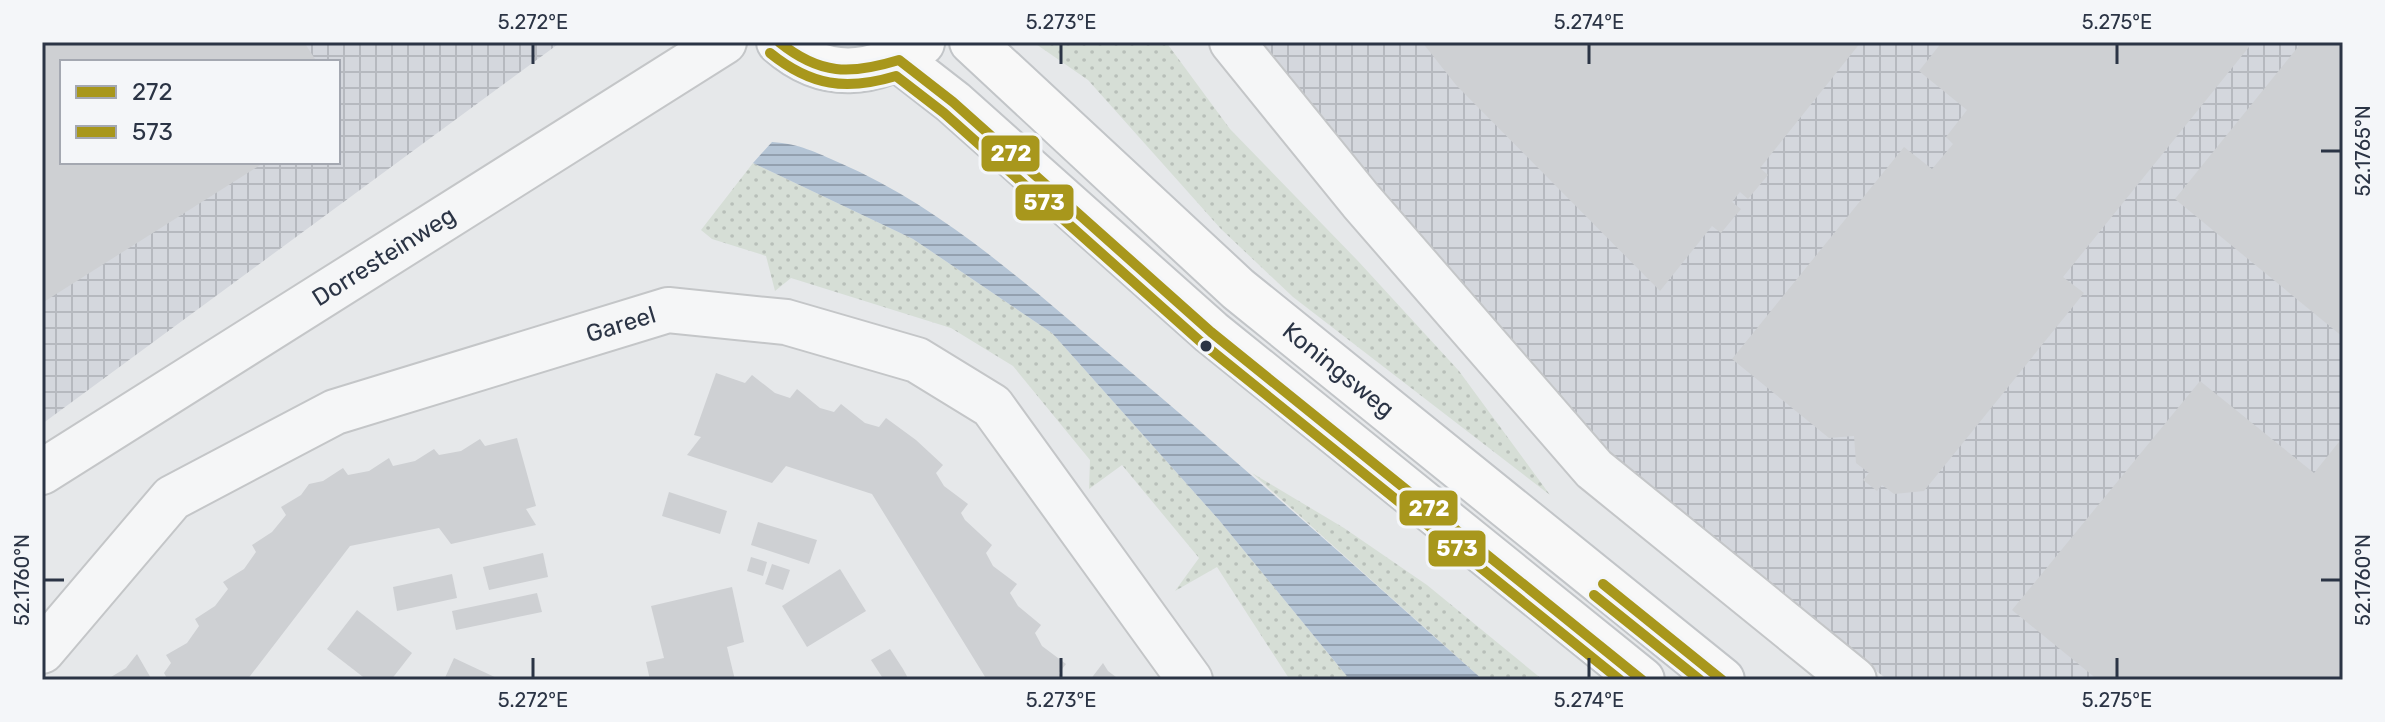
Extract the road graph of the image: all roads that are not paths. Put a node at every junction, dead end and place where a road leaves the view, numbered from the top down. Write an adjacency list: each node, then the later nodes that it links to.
1 (724, 42): 6 (street, Dorresteinweg)
2 (779, 42): 5 (main road)
3 (972, 42): 10 (main road, Koningsweg)
4 (1232, 42): 11 (street)
5 (912, 51): 9 (main road)
6 (42, 472)
7 (42, 651): 8 (street, Gareel)
8 (1190, 680)
9 (1642, 680)
10 (1722, 680)
11 (1854, 680)

